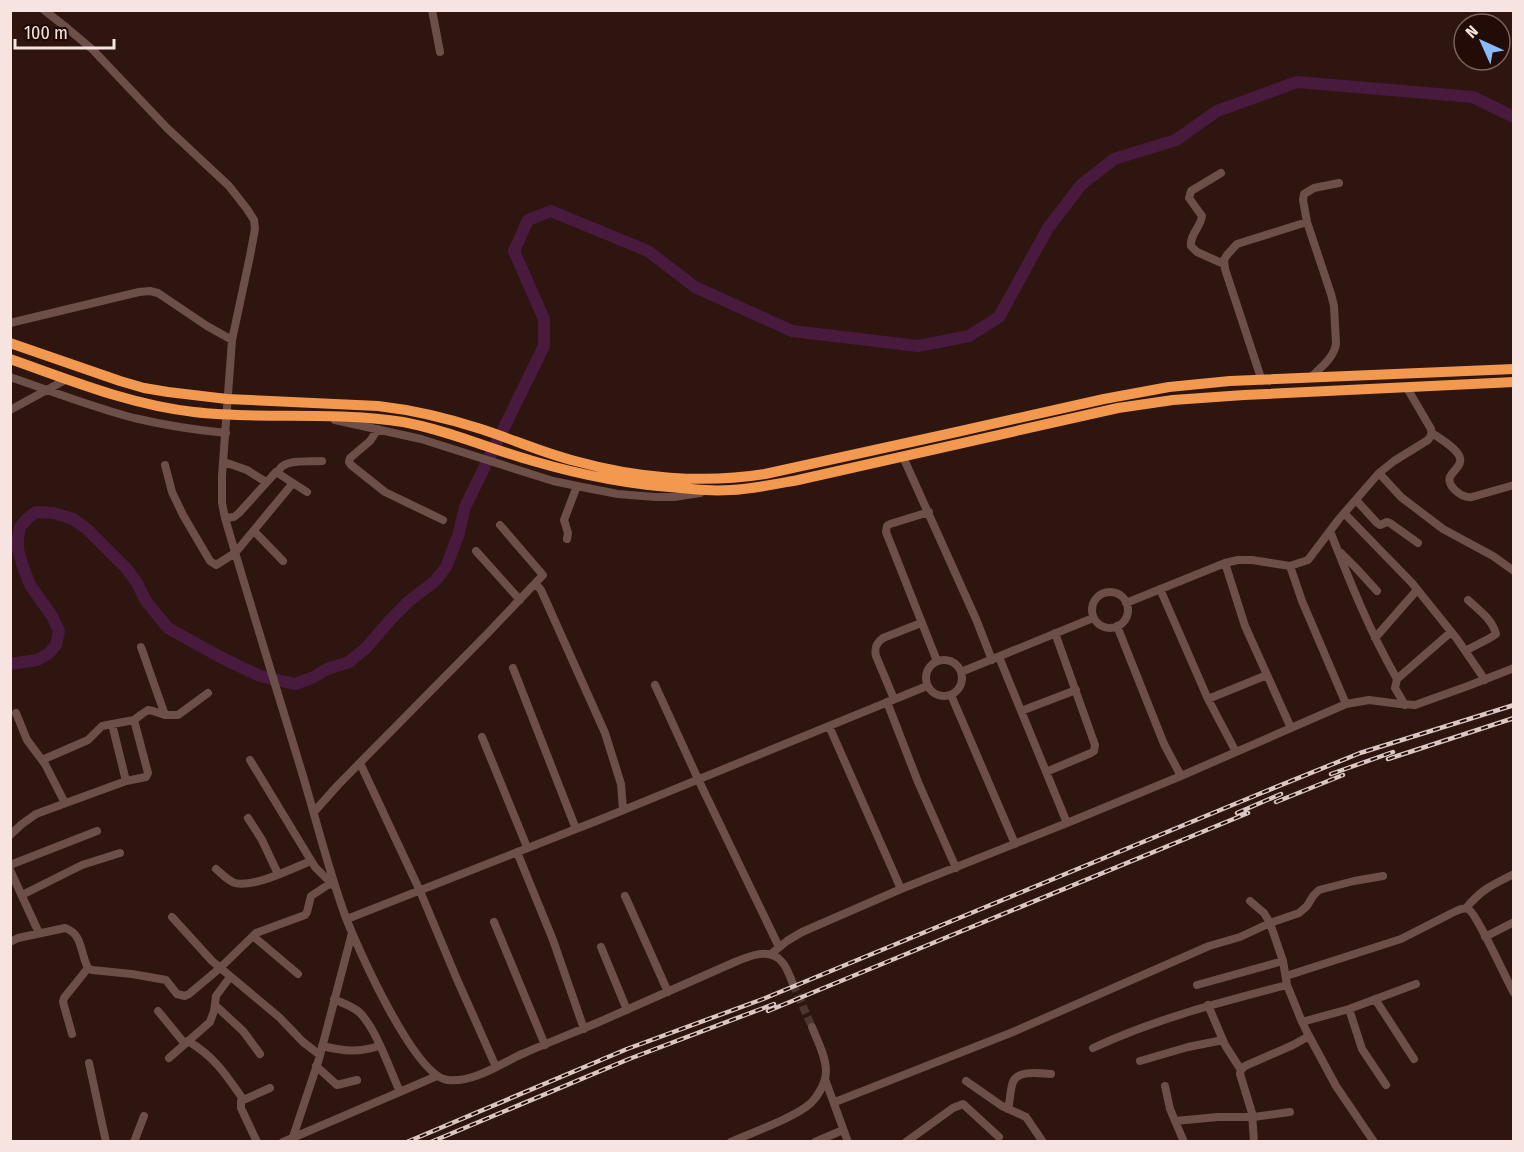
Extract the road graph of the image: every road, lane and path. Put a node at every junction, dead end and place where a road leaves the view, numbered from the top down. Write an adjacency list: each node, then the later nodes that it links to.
1 (44, 10): 9 (street)
2 (432, 10): 3 (street)
3 (440, 52)
4 (1221, 173): 7 (street)
5 (1339, 183): 6 (street)
6 (1307, 222): 7 (street); 14 (street)
7 (1224, 264): 16 (street)
8 (10, 323): 9 (street)
9 (232, 340): 20 (street)
10 (10, 343): 20 (highway)
11 (10, 359): 15 (highway)
12 (1514, 369): 14 (highway)
13 (10, 377): 19 (street)
14 (1310, 378): 16 (highway)
15 (67, 379): 19 (street); 22 (highway)
16 (1262, 381): 20 (highway)
17 (1514, 382): 18 (highway)
18 (1407, 388): 26 (street); 27 (highway)
19 (47, 390): 21 (street); 25 (street)
20 (227, 399): 22 (street)
21 (10, 410)
22 (227, 415): 23 (highway); 25 (street)
23 (319, 417): 24 (street); 37 (highway)
24 (378, 429): 36 (street); 43 (street)
25 (226, 433): 29 (street)
26 (1432, 433): 32 (street); 35 (street)
27 (903, 457): 37 (highway); 40 (street)
28 (322, 461): 31 (street)
29 (224, 462): 33 (street); 42 (street)
30 (165, 465): 51 (street)
31 (278, 473): 33 (street); 34 (street)
32 (1379, 473): 39 (street); 55 (street)
33 (266, 482): 42 (street)
34 (293, 483): 38 (street); 45 (street)
35 (1514, 485)
36 (577, 486): 37 (street); 47 (street)
37 (716, 490)
38 (307, 492)
39 (1356, 500): 41 (street); 48 (street)
40 (929, 512): 64 (street); 71 (street)
41 (1344, 513): 46 (street); 58 (street)
42 (225, 518): 51 (street)
43 (443, 520)
44 (500, 525): 56 (street)
45 (254, 531): 51 (street); 52 (street)
46 (1330, 531): 49 (street); 54 (street)
47 (567, 539)
48 (1418, 543)
49 (1338, 550): 59 (street); 68 (street)
50 (476, 551): 60 (street)
51 (235, 553): 106 (street)
52 (282, 561)
53 (1225, 563): 54 (street); 57 (street); 76 (street)
54 (1290, 566): 86 (street)
55 (1514, 571)
56 (536, 584): 60 (street); 105 (street)
57 (1160, 589): 62 (street); 84 (street)
58 (1417, 590): 66 (street); 68 (street)
59 (1377, 591)
60 (520, 600): 99 (street)
61 (1468, 600): 70 (street)
62 (1126, 603): 63 (street); 65 (street)
63 (1094, 618): 65 (street); 67 (street)
64 (921, 623): 72 (street); 85 (street)
65 (1117, 626): 101 (street)
66 (1451, 632): 70 (street); 77 (street)
67 (1055, 633): 71 (street); 81 (street)
68 (1375, 638): 77 (street)
69 (141, 647): 90 (street)
70 (1465, 651): 78 (street)
71 (996, 658): 75 (street); 88 (street)
72 (938, 661): 75 (street); 80 (street)
73 (513, 668): 109 (street)
74 (1514, 668): 78 (street)
75 (961, 672): 83 (street)
76 (1267, 675): 84 (street); 94 (street)
77 (1397, 680): 87 (street)
78 (1485, 680): 87 (street)
79 (655, 685): 102 (street)
80 (927, 686): 83 (street); 85 (street)
81 (1076, 690): 88 (street); 100 (street)
82 (208, 693): 90 (street)
83 (951, 695): 112 (street)
84 (1208, 699): 96 (street)
85 (891, 701): 93 (street); 118 (street)
86 (1346, 704): 87 (street); 94 (street)
87 (1405, 705)
88 (1021, 711): 100 (street)
89 (16, 713): 98 (street)
90 (165, 715): 91 (street)
91 (134, 720): 92 (street); 103 (street)
92 (112, 724): 98 (street); 103 (street)
93 (829, 726): 102 (street); 125 (street)
94 (1291, 728): 96 (street)
95 (482, 737): 113 (street)
96 (1236, 752): 101 (street)
97 (250, 759): 116 (street)
98 (42, 760): 104 (street)
99 (360, 763): 106 (street); 126 (street)
100 (1046, 772): 108 (street)
101 (1180, 776): 108 (street)
102 (698, 779): 105 (street); 142 (street)
103 (126, 781): 104 (street)
104 (65, 803): 111 (street)
105 (622, 810): 109 (street)
106 (314, 812): 124 (street)
107 (248, 818): 121 (street)
108 (1068, 823): 112 (street)
109 (576, 829): 113 (street)
110 (97, 831): 117 (street)
111 (10, 835)
112 (1015, 844): 118 (street)
113 (527, 847): 114 (street)
114 (517, 852): 126 (street); 164 (street)
115 (120, 853): 127 (street)
116 (311, 861): 121 (street); 124 (street)
117 (10, 865)
118 (956, 868): 125 (street)
119 (216, 869): 121 (street)
120 (10, 870): 127 (street)
121 (278, 874)
122 (1514, 874): 130 (street)
123 (1383, 876): 135 (street)
124 (333, 885): 132 (street); 138 (street)
125 (901, 889): 142 (street)
126 (420, 891): 132 (street); 179 (street)
127 (22, 895): 136 (street)
128 (625, 896): 153 (street)
129 (1250, 901): 135 (street)
130 (1467, 908): 139 (street); 149 (street)
131 (172, 917): 146 (street)
132 (347, 919): 137 (street)
133 (494, 922): 169 (street)
134 (1514, 922): 139 (street)
135 (1270, 924): 144 (street); 191 (street)
136 (39, 933): 140 (street); 145 (street)
137 (352, 933): 155 (street); 182 (street)
138 (253, 936): 146 (street); 147 (street)
139 (1485, 937): 154 (street)
140 (12, 939)
141 (601, 947): 160 (street)
142 (779, 947): 143 (street)
143 (771, 954): 150 (street); 153 (street)
144 (1282, 961): 149 (street); 152 (street)
145 (88, 968): 146 (street); 165 (street)
146 (220, 968): 148 (street)
147 (298, 974)
148 (230, 977): 157 (street); 172 (street)
149 (1287, 980): 158 (street); 162 (street)
150 (793, 984)
151 (1416, 984): 156 (street)
152 (1197, 985)
153 (668, 992): 160 (street)
154 (1514, 993)
155 (334, 999): 170 (street); 172 (street)
156 (1375, 999): 159 (street); 175 (street)
157 (215, 1005): 168 (street); 173 (street)
158 (1208, 1005): 167 (street); 171 (street)
159 (1349, 1008): 162 (street); 186 (street)
160 (627, 1010): 164 (street)
161 (158, 1011): 168 (street)
162 (1302, 1022): 166 (street)
163 (812, 1027): 183 (street)
164 (584, 1029): 169 (street)
165 (72, 1034)
166 (1309, 1036): 180 (street); 211 (street)
167 (1223, 1040): 176 (street); 180 (street)
168 (187, 1043): 174 (street); 190 (street)
169 (545, 1045): 179 (street)
170 (380, 1046): 172 (street); 189 (street)
171 (1092, 1048)
172 (321, 1050): 178 (street)
173 (260, 1054)
174 (169, 1058)
175 (1414, 1059)
176 (1140, 1061)
177 (89, 1063): 200 (street)
178 (316, 1066): 184 (street); 198 (street)
179 (496, 1066): 182 (street)
180 (1240, 1070): 195 (street)
181 (1051, 1074): 192 (street)
182 (437, 1076): 189 (street)
183 (825, 1079): 191 (street); 204 (street)
184 (357, 1080)
185 (966, 1081): 192 (street)
186 (1386, 1085)
187 (1165, 1086): 196 (street)
188 (270, 1088): 190 (street)
189 (399, 1092): 198 (street)
190 (243, 1099): 202 (street)
191 (835, 1102): 197 (street)
192 (1008, 1109): 208 (street)
193 (1290, 1112): 195 (street)
194 (144, 1116): 201 (street)
195 (1252, 1117): 196 (street); 210 (street)
196 (1175, 1121): 209 (street)
197 (843, 1130): 205 (street); 206 (street)
198 (293, 1137): 203 (street)
199 (999, 1137): 207 (street)
200 (106, 1142)
201 (134, 1142)
202 (257, 1142)
203 (283, 1142)
204 (731, 1142)
205 (815, 1142)
206 (848, 1142)
207 (906, 1142)
208 (1043, 1142)
209 (1184, 1142)
210 (1254, 1142)
211 (1374, 1142)

